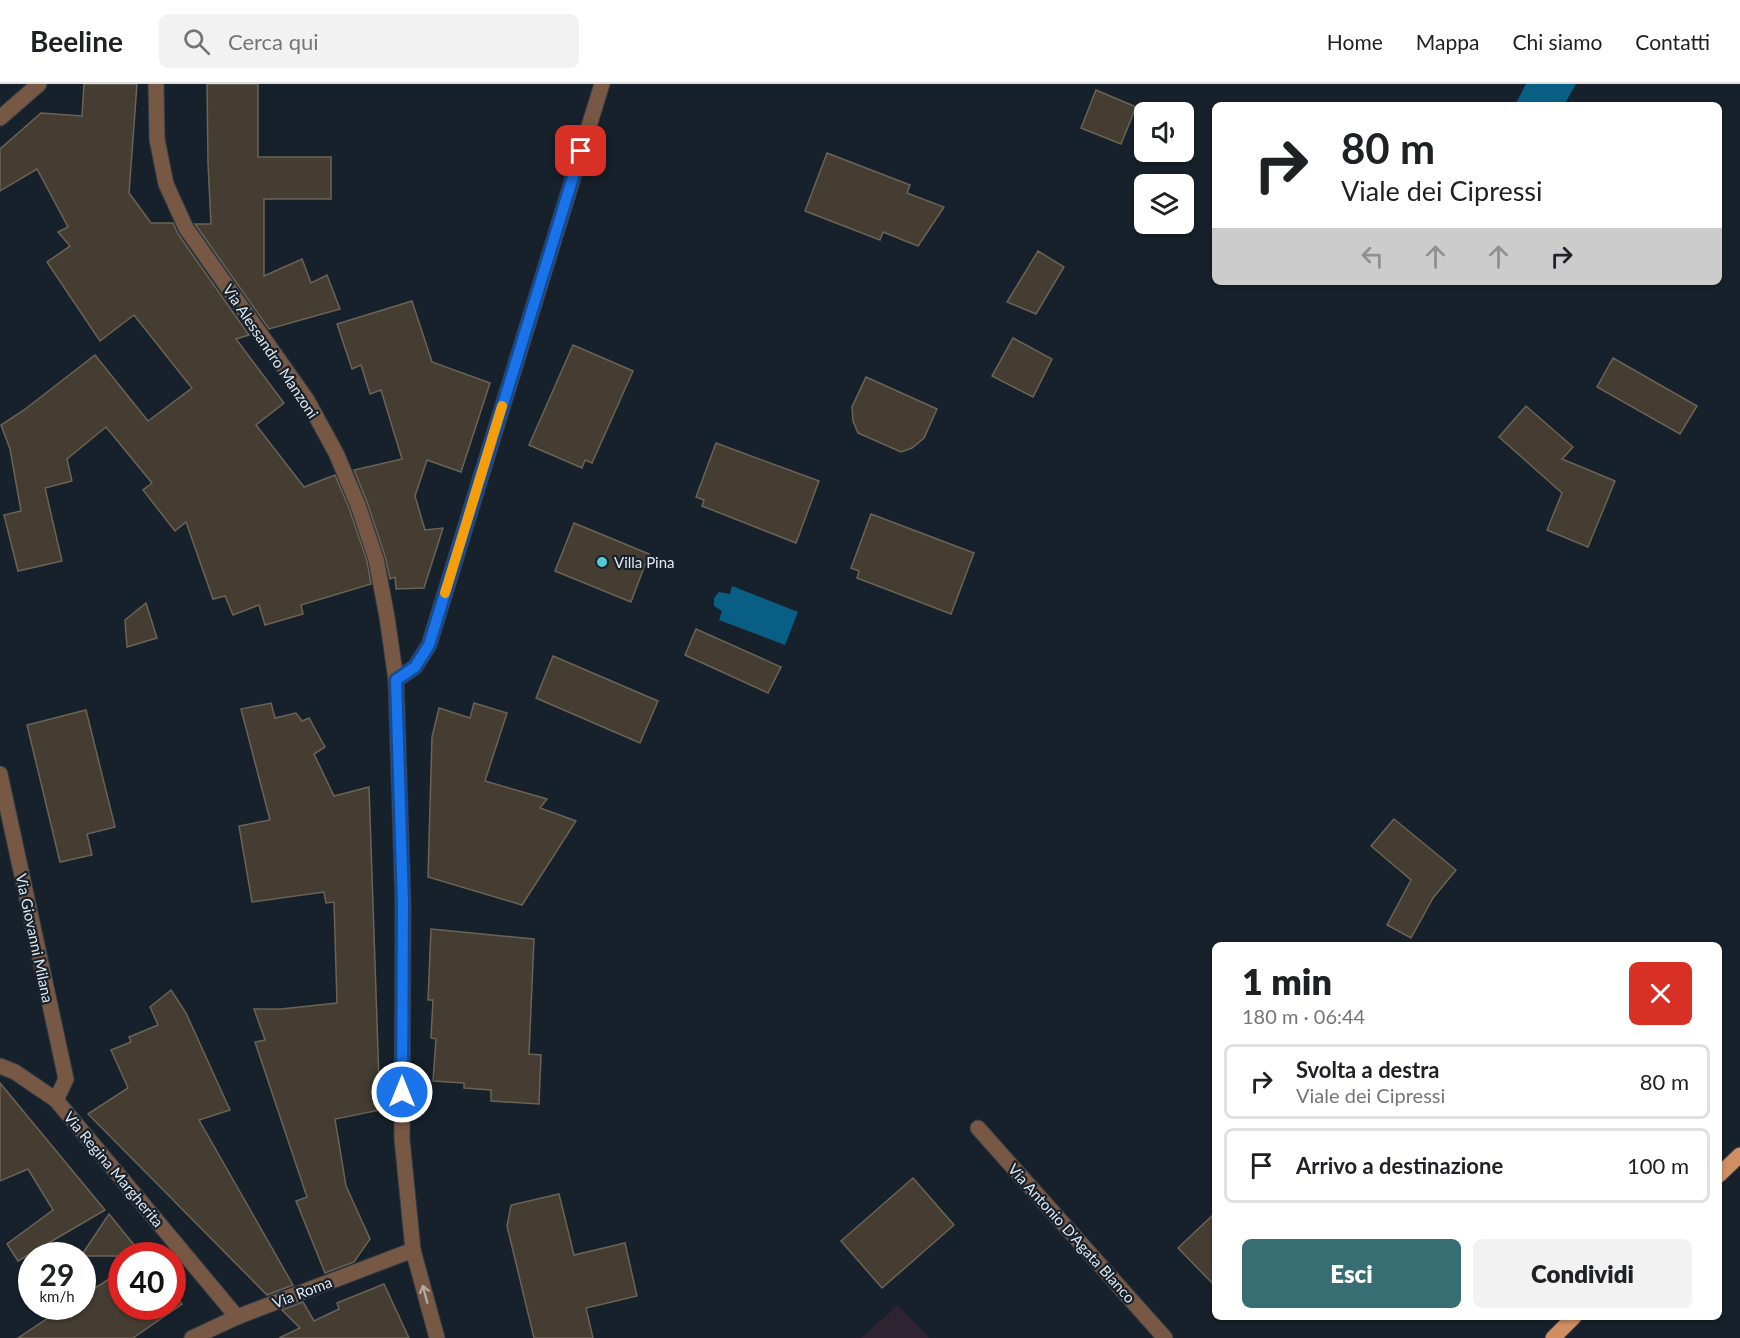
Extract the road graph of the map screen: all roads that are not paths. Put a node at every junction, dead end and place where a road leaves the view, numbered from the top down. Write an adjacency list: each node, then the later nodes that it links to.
1 (39, 84): 4 (street)
2 (156, 84): 5 (street, Via Alessandro Manzoni)
3 (602, 84): 5 (street)
4 (0, 118)
5 (396, 680): 12 (street, Via Alessandro Manzoni)
6 (0, 774): 8 (street, Via Giovanni Milana)
7 (0, 1066): 8 (street, Via Regina Margherita)
8 (56, 1100): 13 (street, Via Regina Margherita)
9 (978, 1128): 17 (street, Via Antonio D'Agata Blanco)
10 (1740, 1155): 11 (main road)
11 (1722, 1172)
12 (414, 1250): 13 (street, Via Roma); 16 (street, Via Alessandro Manzoni, one-way to 12)
13 (237, 1317): 15 (street, Via Roma)
14 (1571, 1320): 18 (main road)
15 (192, 1338)
16 (437, 1338)
17 (1165, 1338)
18 (1553, 1338)

